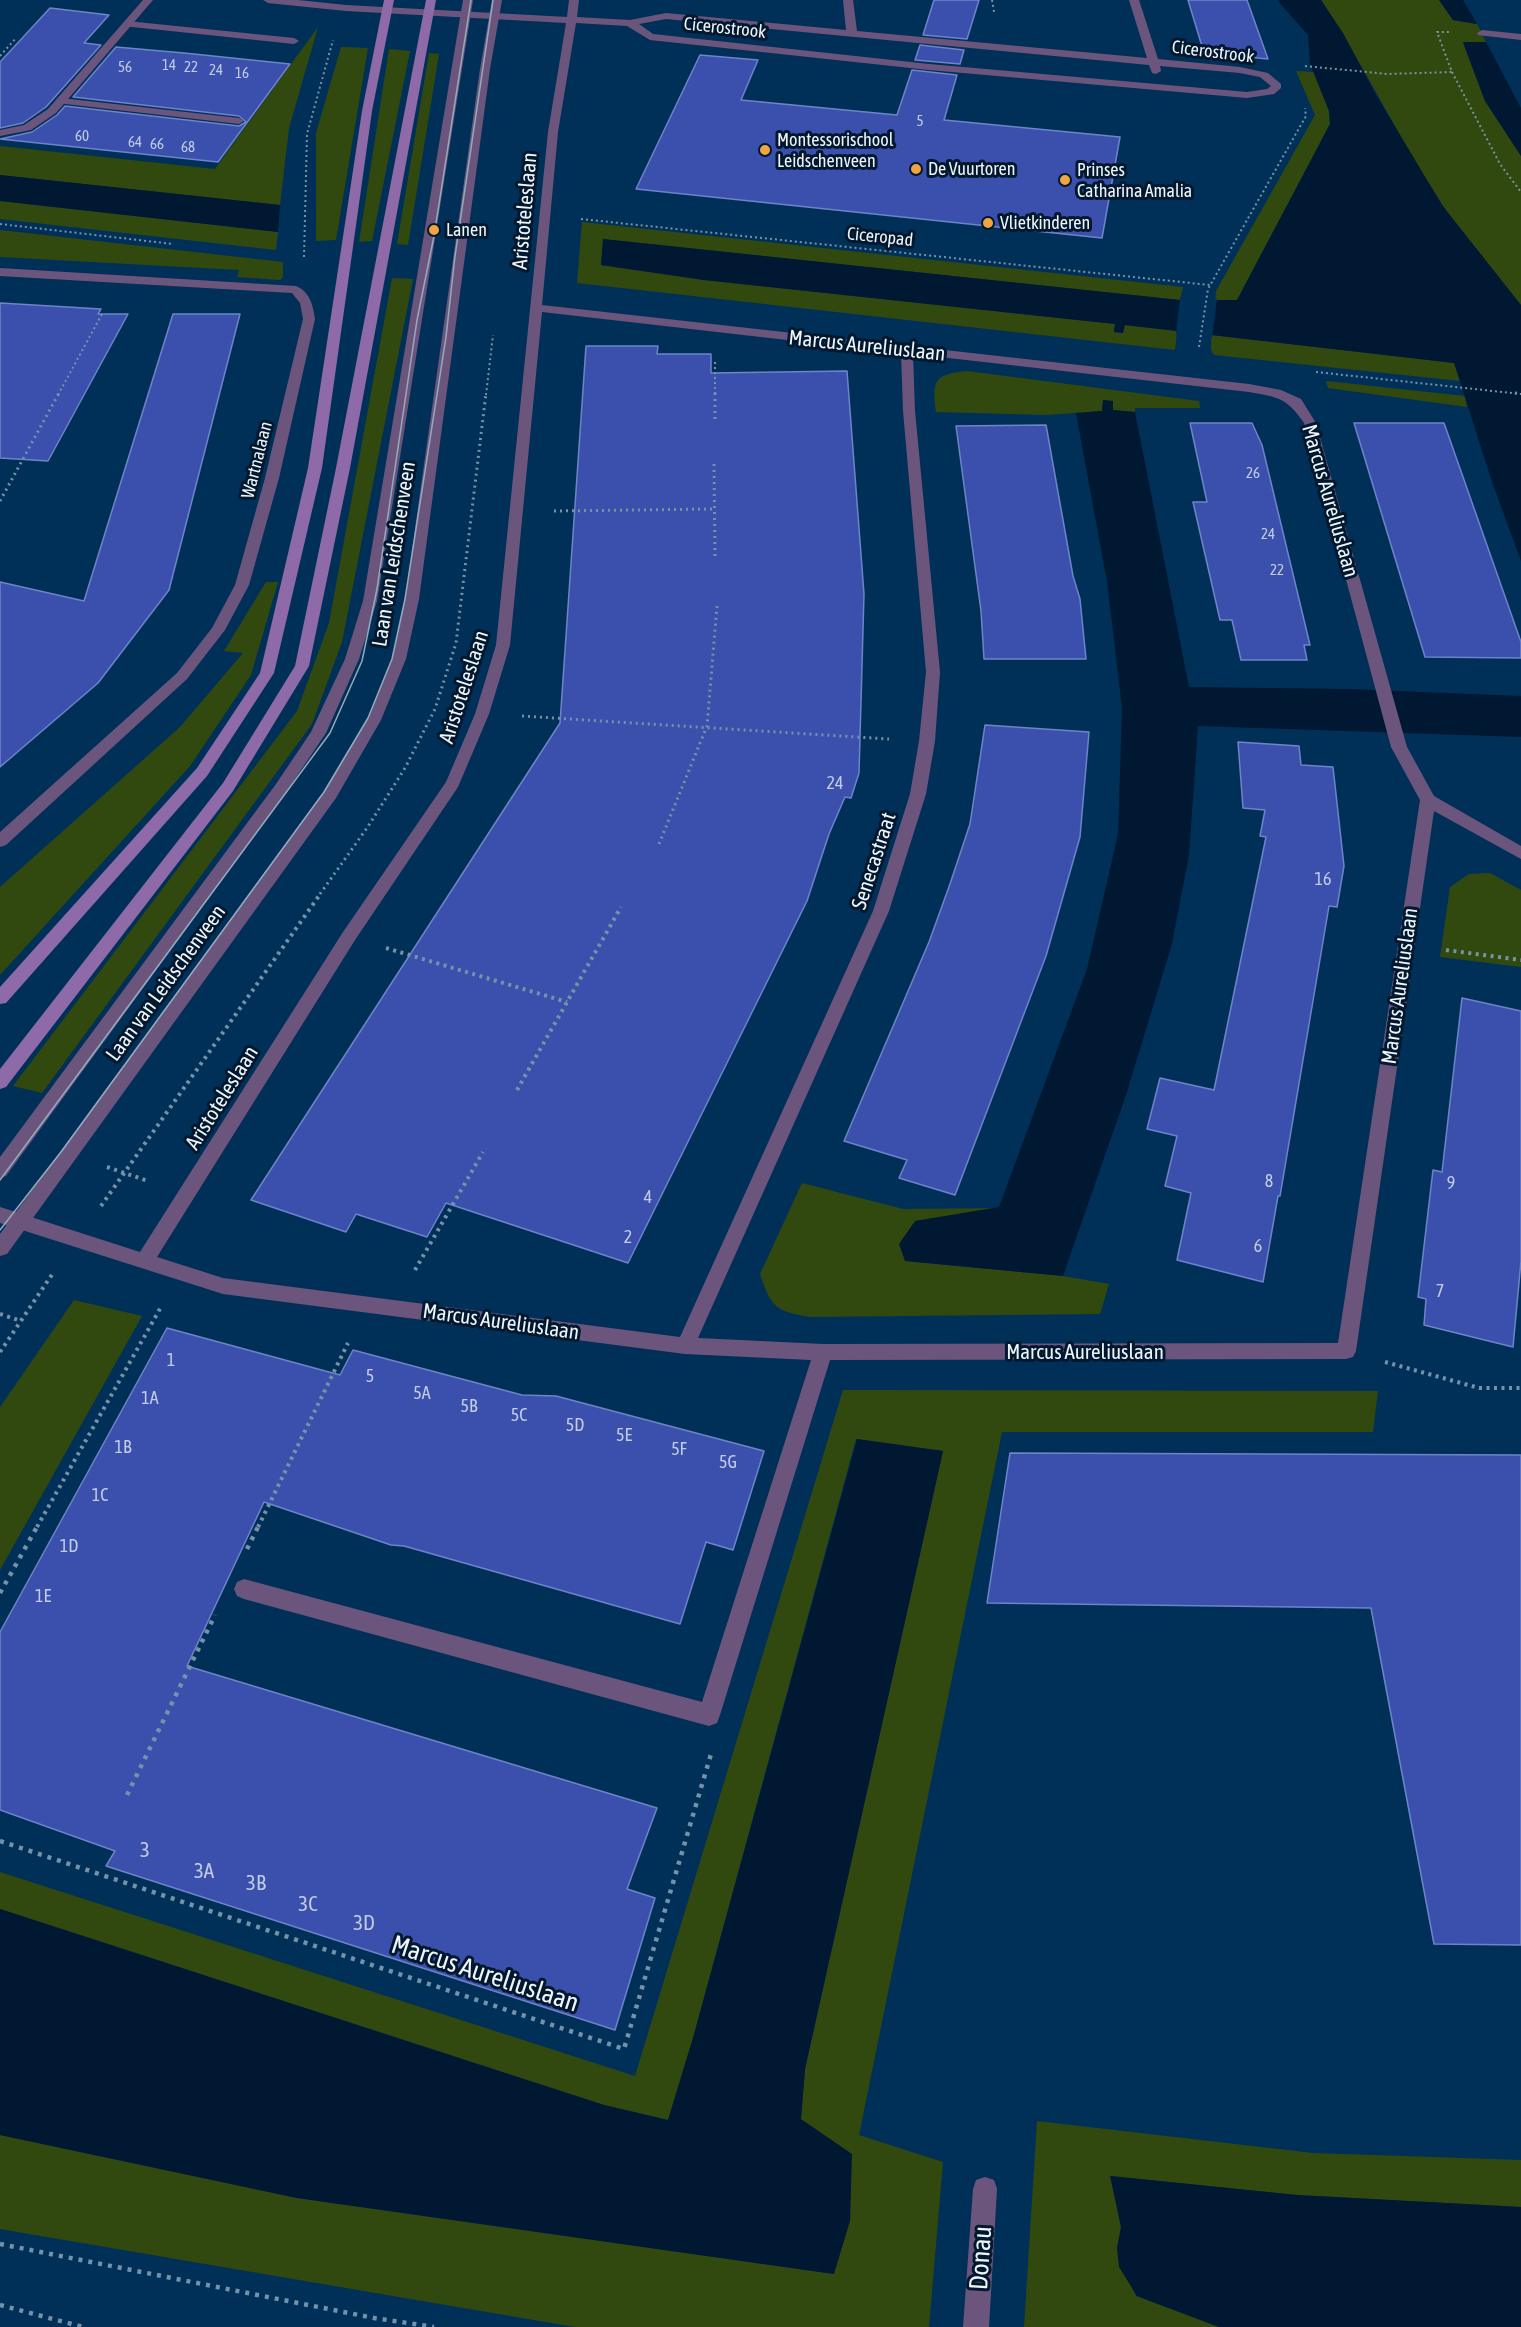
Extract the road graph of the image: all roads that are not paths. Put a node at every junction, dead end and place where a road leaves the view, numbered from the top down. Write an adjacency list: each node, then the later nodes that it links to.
1 (148, 0): 14 (street)
2 (268, 0): 7 (street, Cicerostrook)
3 (497, 0): 11 (street, Laan van Leidschenveen)
4 (574, 0): 12 (street, Aristoteleslaan)
5 (848, 0): 15 (street)
6 (1134, 0): 19 (street)
7 (314, 3): 8 (street, Cicerostrook)
8 (387, 5): 9 (street, Cicerostrook); 30 (street)
9 (430, 6): 10 (street, Cicerostrook); 31 (street)
10 (467, 7): 11 (street, Cicerostrook); 32 (street, Laan van Leidschenveen)
11 (494, 16): 12 (street, Cicerostrook); 34 (street, Laan van Leidschenveen)
12 (573, 20): 13 (street, Cicerostrook); 25 (street, Aristoteleslaan)
13 (630, 22): 15 (street, Cicerostrook); 20 (street, Cicerostrook)
14 (127, 24): 18 (street); 21 (street)
15 (852, 33): 19 (street, Cicerostrook)
16 (1482, 33): 17 (street)
17 (1521, 37)
18 (294, 41)
19 (1153, 62): 20 (street); 20 (street, Cicerostrook)
20 (1160, 87)
21 (60, 101): 22 (street); 23 (street)
22 (239, 121)
23 (0, 133)
24 (0, 272): 28 (street, Wartnalaan)
25 (536, 308): 26 (street, Marcus Aureliuslaan); 36 (street, Aristoteleslaan)
26 (907, 351): 27 (street, Marcus Aureliuslaan); 37 (street, Senecastraat)
27 (1428, 800): 29 (street); 38 (street, Marcus Aureliuslaan)
28 (0, 840)
29 (1521, 853)
30 (0, 998)
31 (0, 1082)
32 (0, 1171)
33 (0, 1215): 34 (street, Marcus Aureliuslaan)
34 (18, 1222): 35 (street, Laan van Leidschenveen); 36 (street, Marcus Aureliuslaan)
35 (0, 1248)
36 (144, 1261): 37 (street, Marcus Aureliuslaan)
37 (685, 1346): 38 (street, Marcus Aureliuslaan)
38 (823, 1352): 39 (street)
39 (244, 1588)
40 (985, 2189): 41 (street, Donau)
41 (976, 2327)

